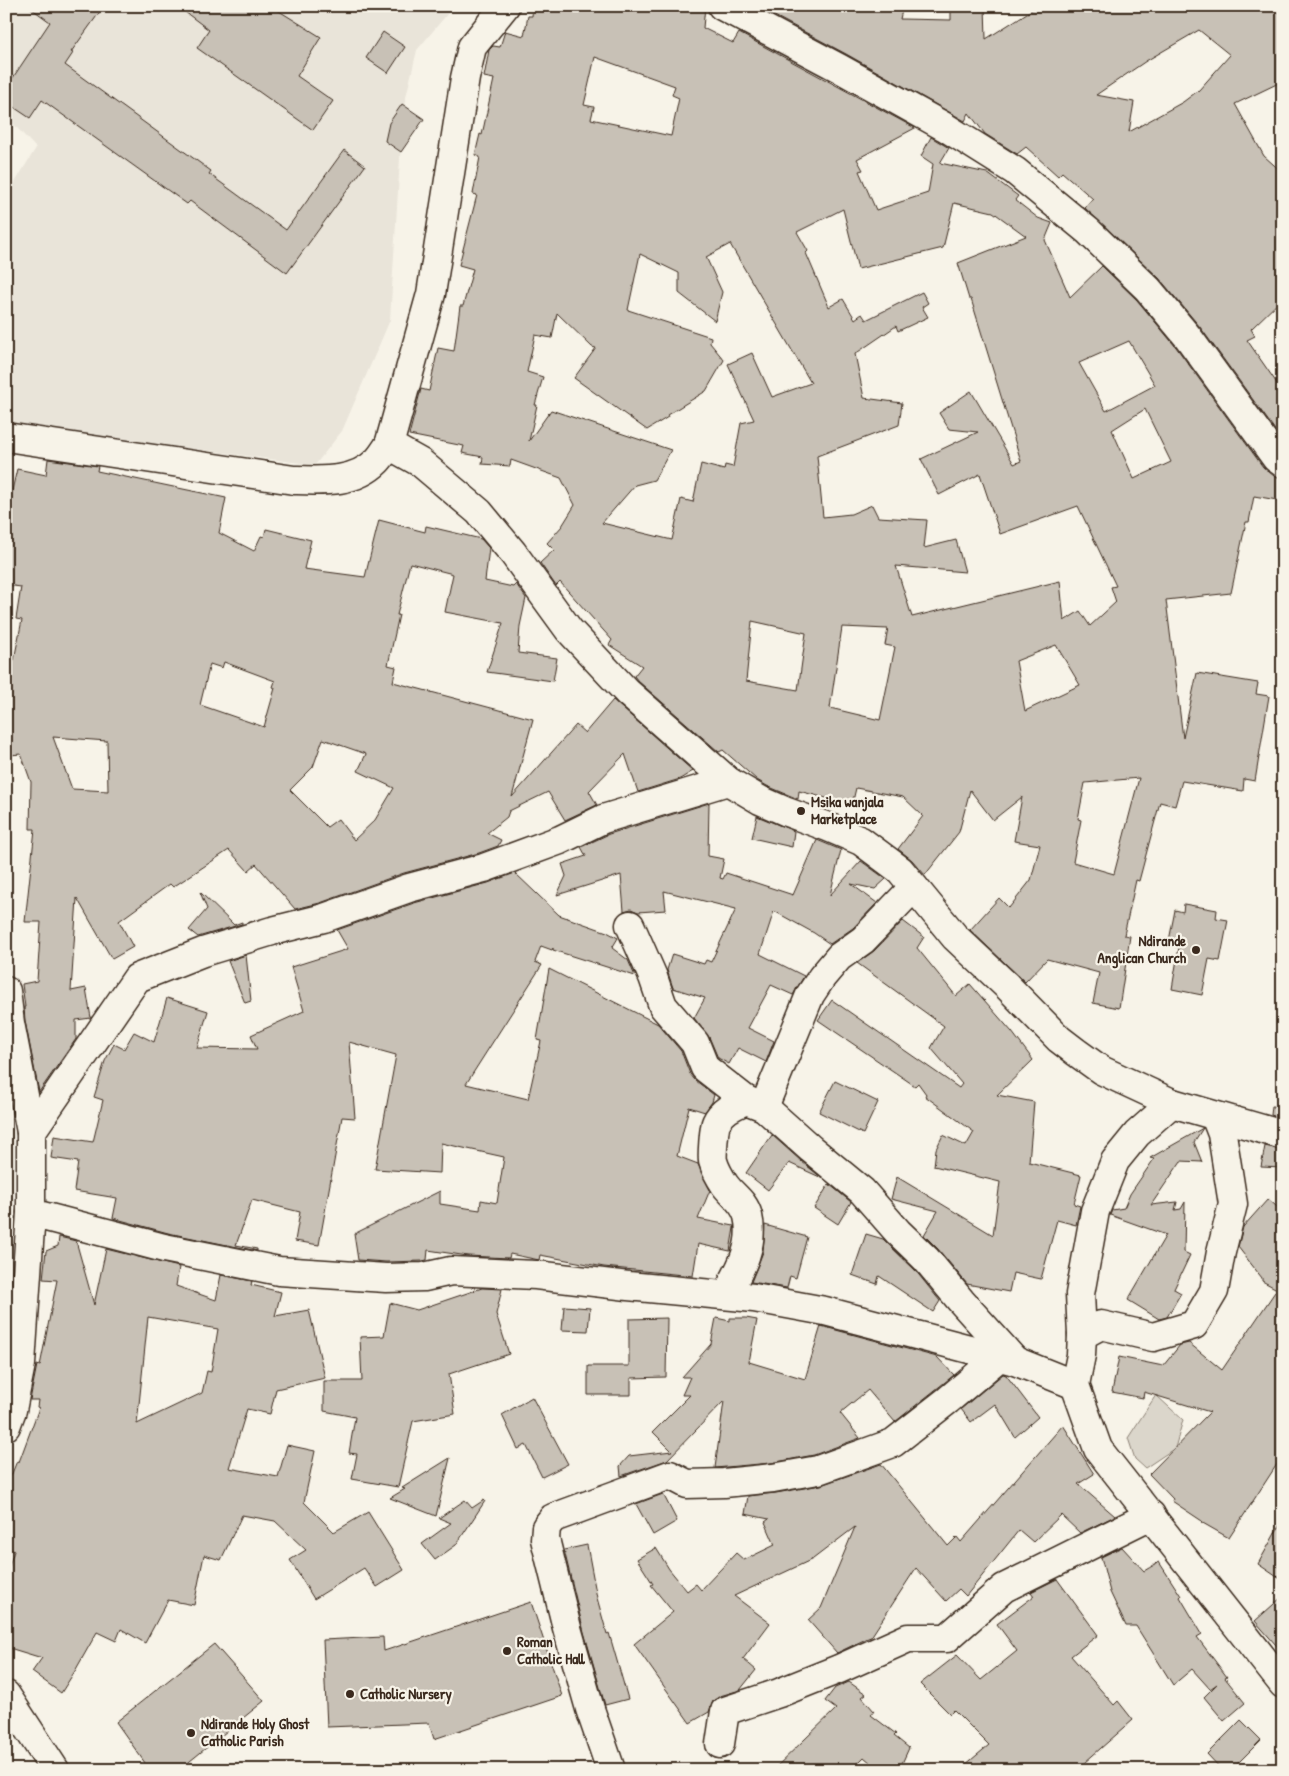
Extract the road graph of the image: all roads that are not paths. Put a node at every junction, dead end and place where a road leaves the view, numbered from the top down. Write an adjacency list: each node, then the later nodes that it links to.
1 (505, 6): 4 (street)
2 (722, 6): 5 (street)
3 (6, 437): 4 (street)
4 (389, 445): 6 (street)
5 (1283, 463)
6 (728, 781): 7 (street); 13 (street)
7 (914, 887): 10 (street); 11 (street)
8 (630, 925): 10 (street)
9 (6, 991): 13 (street)
10 (755, 1103): 16 (street); 18 (street)
11 (1172, 1103): 12 (street); 17 (street)
12 (1215, 1116): 14 (street); 17 (street)
13 (31, 1132): 15 (street)
14 (1283, 1135)
15 (31, 1213): 16 (street); 20 (street)
16 (726, 1295): 18 (street)
17 (1082, 1335): 19 (street)
18 (1007, 1359): 19 (street); 26 (street)
19 (1075, 1385): 21 (street)
20 (6, 1426)
21 (1150, 1515): 22 (street); 24 (street)
22 (1283, 1684)
23 (6, 1695): 25 (street)
24 (720, 1744)
25 (54, 1770)
26 (611, 1770)

